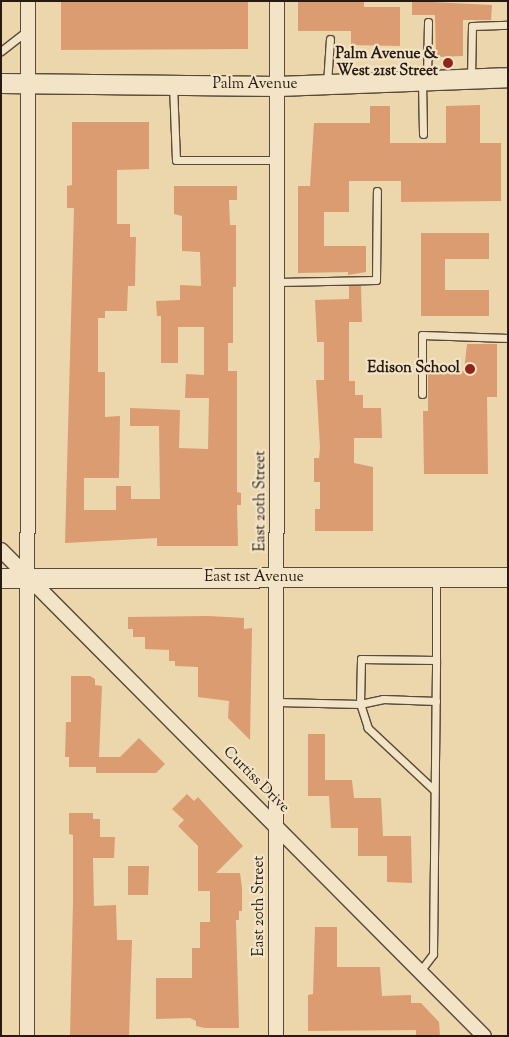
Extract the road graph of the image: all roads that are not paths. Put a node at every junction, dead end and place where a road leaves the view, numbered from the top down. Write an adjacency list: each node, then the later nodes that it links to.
1 (28, 1): 5 (street)
2 (277, 1): 15 (street, East 20th Street)
3 (428, 22): 10 (lane)
4 (508, 25): 9 (lane)
5 (28, 30): 7 (lane); 12 (street)
6 (330, 39): 13 (lane)
7 (1, 51)
8 (508, 77): 9 (main road, Palm Avenue)
9 (471, 79): 10 (main road, Palm Avenue)
10 (425, 80): 13 (main road, Palm Avenue); 16 (lane)
11 (1, 83): 12 (main road, Palm Avenue)
12 (27, 84): 14 (main road, Palm Avenue); 23 (street)
13 (327, 84): 15 (main road, Palm Avenue)
14 (173, 85): 15 (main road, Palm Avenue); 17 (lane)
15 (278, 86): 17 (street, East 20th Street)
16 (422, 134)
17 (278, 160): 19 (street, East 20th Street)
18 (377, 191): 19 (lane)
19 (278, 282): 27 (street, East 20th Street)
20 (508, 338): 21 (lane)
21 (422, 394)
22 (1, 550): 23 (street, Curtiss Drive)
23 (29, 577): 26 (main road, East 1st Avenue); 27 (main road, East 1st Avenue); 33 (street, Curtiss Drive); 35 (street)
24 (436, 577): 25 (main road, East 1st Avenue); 27 (main road, East 1st Avenue); 28 (lane)
25 (508, 577)
26 (1, 578)
27 (278, 578): 30 (street, East 20th Street)
28 (436, 660): 29 (lane); 31 (lane)
29 (436, 701): 31 (lane); 32 (lane)
30 (278, 702): 31 (lane); 33 (street, East 20th Street)
31 (360, 704): 32 (lane)
32 (434, 790): 34 (lane)
33 (277, 825): 34 (street, Curtiss Drive); 36 (street, East 20th Street)
34 (421, 970): 37 (street, Curtiss Drive)
35 (27, 1036)
36 (276, 1036)
37 (484, 1036)

